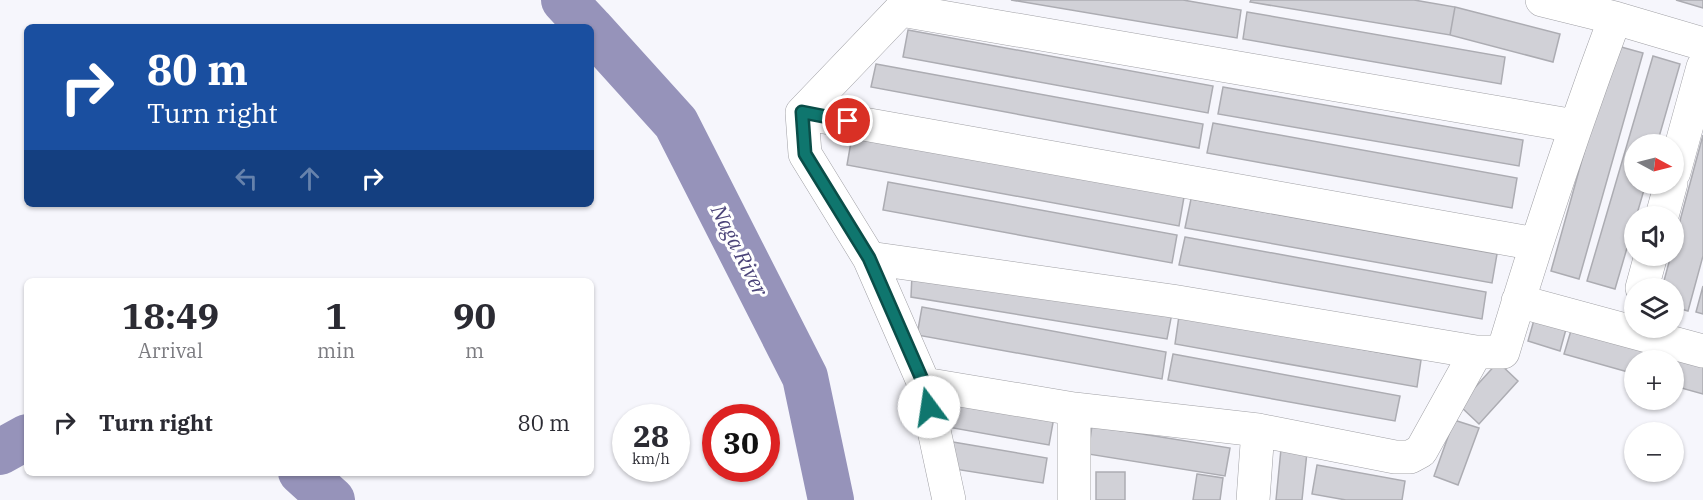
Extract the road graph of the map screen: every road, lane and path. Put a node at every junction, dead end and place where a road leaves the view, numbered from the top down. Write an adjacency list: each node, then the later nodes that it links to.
1 (1542, 0): 3 (street)
2 (906, 5): 7 (street); 8 (street)
3 (1583, 5): 4 (street)
4 (1615, 18): 5 (street); 8 (street)
5 (1703, 44)
6 (1703, 67): 9 (street)
7 (802, 112): 10 (street); 11 (street)
8 (1575, 126): 10 (street)
9 (1684, 136)
10 (1536, 244): 12 (street)
11 (869, 258): 16 (street); 17 (street)
12 (1518, 301): 13 (street); 16 (street)
13 (1624, 321)
14 (1670, 338): 15 (street)
15 (1703, 351)
16 (1476, 352): 19 (street)
17 (924, 384): 18 (street); 20 (street)
18 (1074, 409): 19 (street); 21 (street)
19 (1258, 430): 22 (street)
20 (949, 500)
21 (1074, 500)
22 (1253, 500)

